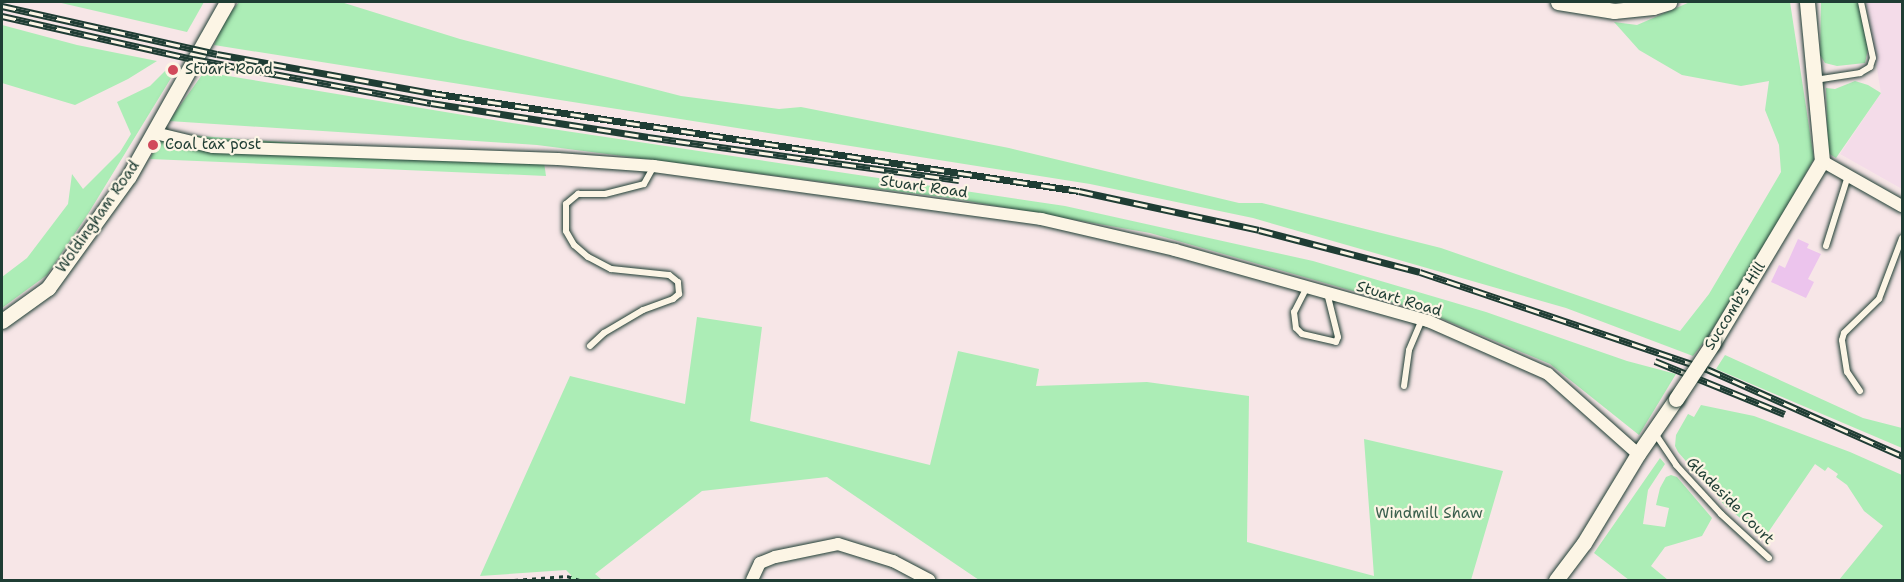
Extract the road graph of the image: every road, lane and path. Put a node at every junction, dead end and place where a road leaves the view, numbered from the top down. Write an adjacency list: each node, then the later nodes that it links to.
1 (227, 2): 7 (street, Woldingham Road)
2 (1558, 2): 3 (street)
3 (1669, 2)
4 (1807, 2): 6 (street)
5 (1861, 2): 6 (lane)
6 (1814, 80): 8 (street)
7 (155, 133): 9 (street, Stuart Road); 17 (street, Woldingham Road)
8 (1822, 161): 10 (street); 21 (street, Succomb's Hill, bridge)
9 (654, 166): 14 (street, Stuart Road); 18 (lane)
10 (1848, 175): 11 (street); 13 (lane)
11 (1902, 206)
12 (1902, 238): 20 (lane)
13 (1826, 246)
14 (1307, 287): 15 (street, Stuart Road); 15 (lane)
15 (1327, 293): 16 (street, Stuart Road)
16 (1422, 319): 19 (lane); 22 (street, Stuart Road)
17 (2, 321)
18 (590, 346)
19 (1404, 386)
20 (1860, 391)
21 (1653, 432): 22 (street, Succomb's Hill); 23 (lane, Gladeside Court)
22 (1638, 454): 29 (street, Succomb's Hill)
23 (1769, 558)
24 (566, 578): 25 (path); 26 (path)
25 (514, 580)
26 (579, 580)
27 (752, 580): 28 (street)
28 (928, 580)
29 (1556, 580)

